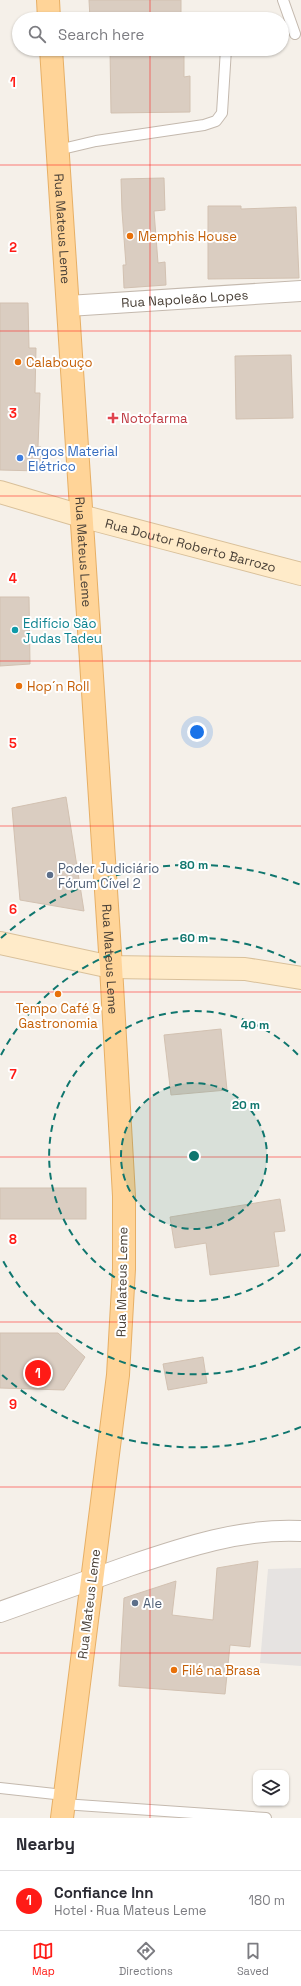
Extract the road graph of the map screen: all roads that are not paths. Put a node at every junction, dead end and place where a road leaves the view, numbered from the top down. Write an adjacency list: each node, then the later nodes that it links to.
1 (48, 0): 3 (main road)
2 (283, 0): 4 (lane)
3 (49, 12)
4 (287, 12)
5 (289, 17): 6 (lane)
6 (295, 34)
7 (51, 56): 9 (main road, Rua Mateus Leme)
8 (226, 56): 9 (lane)
9 (58, 150): 11 (main road, Rua Mateus Leme)
10 (301, 291): 11 (street, Rua Napoleão Lopes)
11 (68, 306): 13 (main road, Rua Mateus Leme)
12 (0, 492): 13 (main road, Rua Doutor Roberto Barrozo)
13 (81, 516): 14 (main road, Rua Doutor Roberto Barrozo); 16 (main road, Rua Mateus Leme)
14 (301, 574)
15 (0, 942): 16 (main road)
16 (111, 967): 17 (main road); 19 (main road, Rua Mateus Leme)
17 (301, 978)
18 (301, 1531): 19 (street)
19 (92, 1579): 20 (street); 22 (main road, Rua Mateus Leme)
20 (0, 1612)
21 (0, 1788): 22 (lane)
22 (63, 1806): 23 (lane)
23 (266, 1818)

